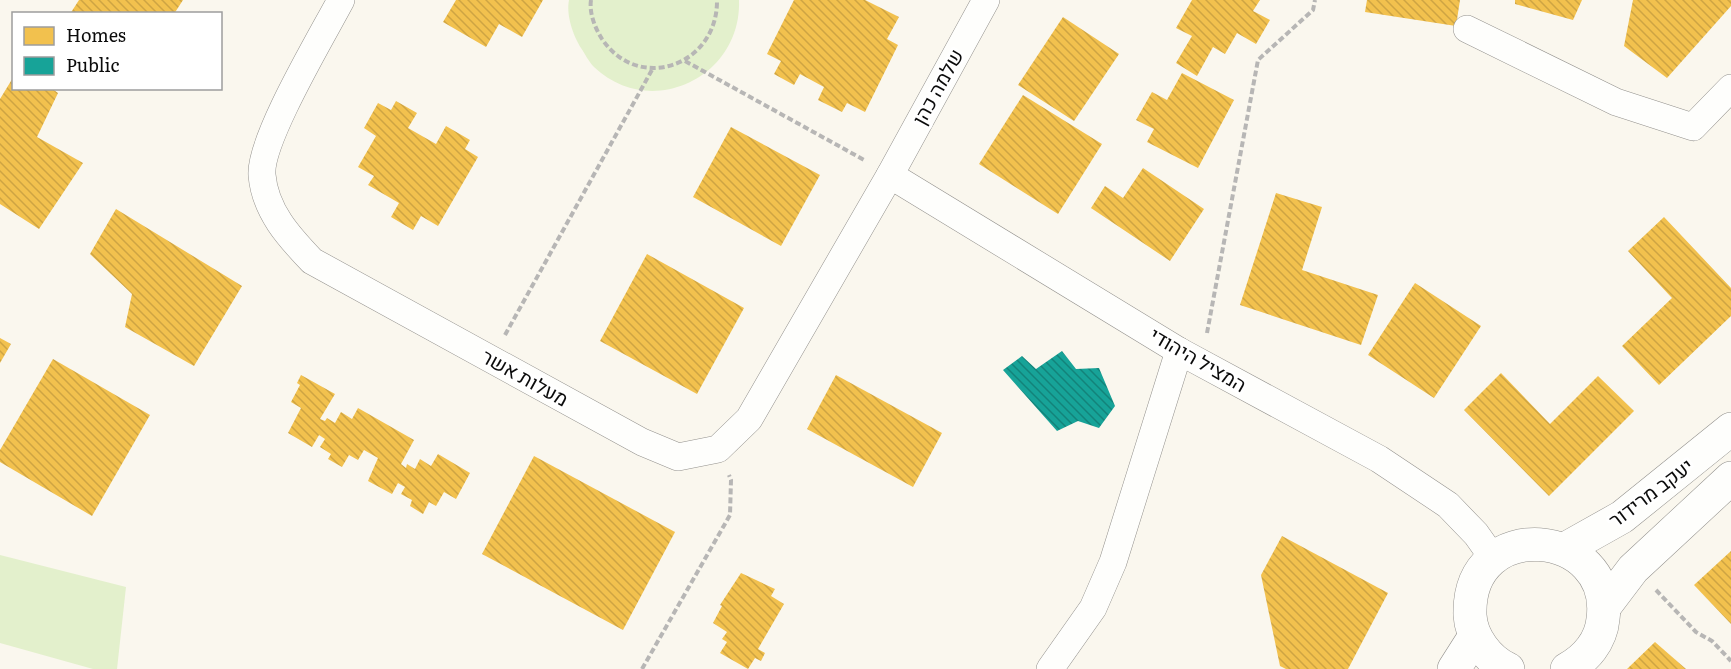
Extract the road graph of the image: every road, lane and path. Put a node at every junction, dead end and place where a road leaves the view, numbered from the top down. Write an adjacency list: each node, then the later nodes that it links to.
1 (341, 0): 12 (street, מעלות אשר)
2 (591, 0): 8 (path)
3 (717, 0): 7 (path)
4 (986, 0): 10 (street, שלמה כהן)
5 (1315, 0): 11 (path)
6 (1467, 29): 9 (street)
7 (685, 61): 8 (path); 10 (path)
8 (653, 68): 12 (path)
9 (1731, 88)
10 (890, 175): 11 (street, המציל היהודי); 14 (street)
11 (1190, 357): 17 (street, המציל היהודי); 23 (street)
12 (491, 360): 14 (street, מעלות אשר)
13 (1731, 429): 16 (street, יעקב מרידור)
14 (718, 449): 22 (path)
15 (1731, 478): 19 (street, יעקב מרידור)
16 (1565, 549): 17 (street); 19 (street)
17 (1492, 558): 20 (street)
18 (1653, 587): 21 (path)
19 (1605, 606): 26 (street)
20 (1475, 636): 24 (street); 25 (street)
21 (1731, 661)
22 (642, 669)
23 (1050, 669)
24 (1454, 669)
25 (1508, 669)
26 (1567, 669)

